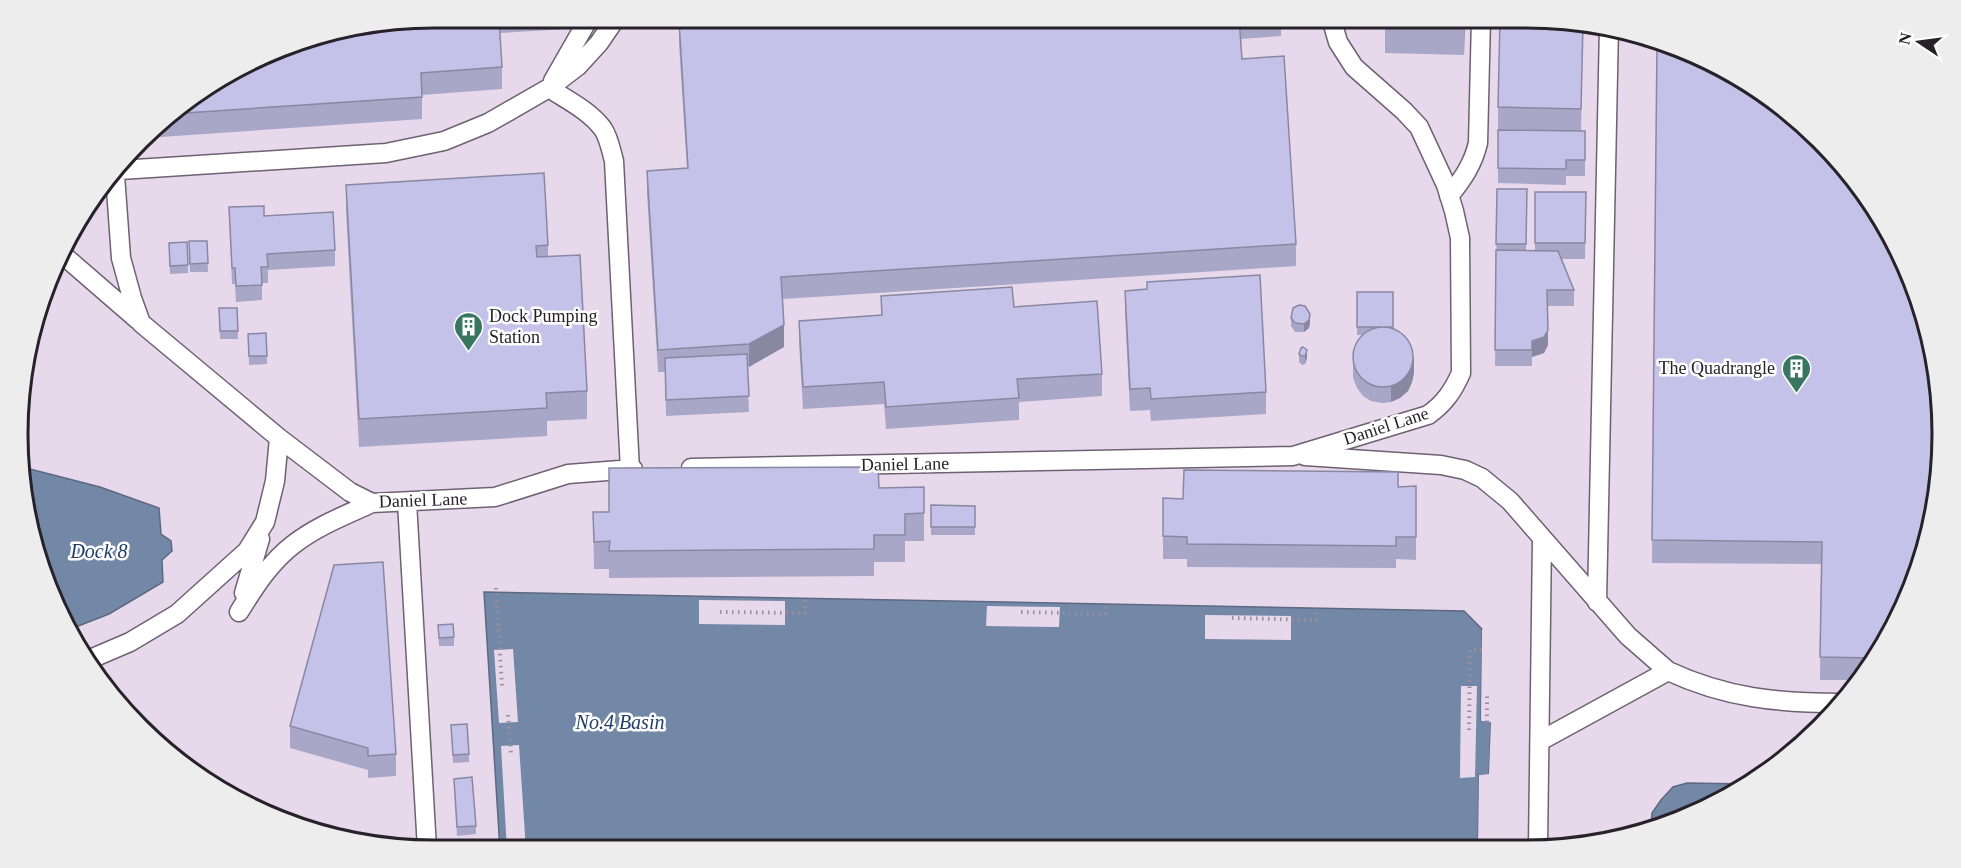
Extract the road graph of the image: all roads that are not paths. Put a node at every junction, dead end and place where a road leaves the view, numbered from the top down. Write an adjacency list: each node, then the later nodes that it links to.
1 (583, 28): 6 (lane)
2 (609, 28): 6 (lane)
3 (1334, 28): 9 (lane, Daniel Lane)
4 (1481, 28): 9 (lane)
5 (1609, 37): 21 (lane)
6 (549, 88): 7 (lane); 16 (lane)
7 (127, 170)
8 (116, 182): 11 (lane)
9 (1449, 196): 13 (lane, Daniel Lane)
10 (68, 259): 11 (lane, Daniel Lane)
11 (141, 323): 12 (lane, Daniel Lane)
12 (279, 438): 18 (lane, Daniel Lane); 19 (lane)
13 (1293, 456): 14 (lane, Daniel Lane); 20 (lane)
14 (677, 468)
15 (654, 469): 16 (lane, Daniel Lane)
16 (630, 470): 17 (lane, Daniel Lane)
17 (407, 502): 18 (lane, Daniel Lane); 26 (lane)
18 (372, 503): 19 (lane)
19 (265, 522): 22 (lane)
20 (1542, 538): 21 (lane); 25 (lane)
21 (1597, 602): 23 (lane)
22 (96, 657)
23 (1668, 671): 24 (lane); 25 (lane)
24 (1830, 704)
25 (1540, 741): 27 (lane)
26 (426, 840)
27 (1538, 840)

